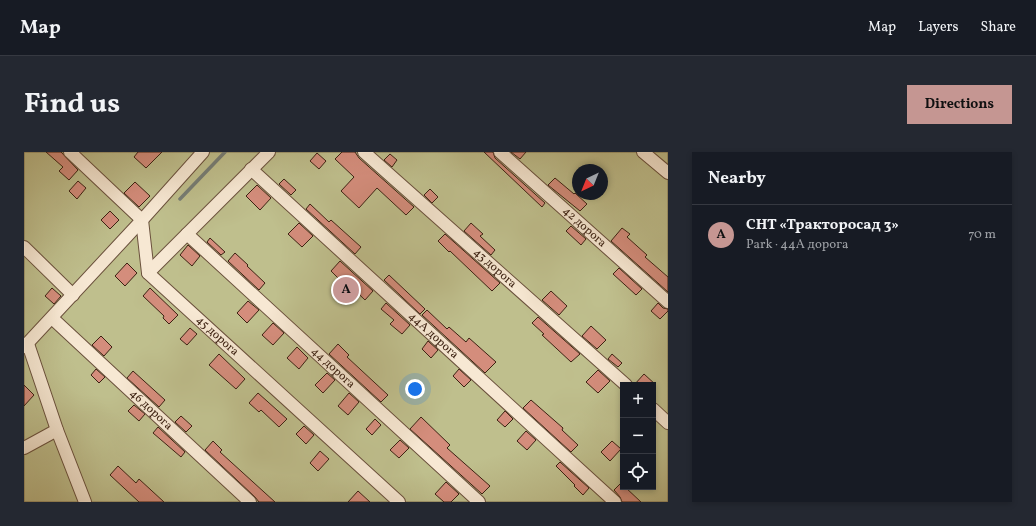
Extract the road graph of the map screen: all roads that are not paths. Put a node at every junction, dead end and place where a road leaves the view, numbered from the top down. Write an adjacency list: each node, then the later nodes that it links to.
1 (70, 152): 9 (street)
2 (203, 152): 9 (street)
3 (269, 152): 7 (street)
4 (364, 152): 17 (street, 43 дорога)
5 (500, 152): 14 (street, 42 дорога)
6 (643, 152): 8 (street)
7 (251, 169): 10 (street); 26 (street, 44А дорога)
8 (668, 173)
9 (142, 220): 12 (street); 13 (street)
10 (187, 234): 12 (street); 25 (street, 44 дорога)
11 (24, 247): 13 (street)
12 (148, 273): 24 (street, 45 дорога)
13 (73, 295): 15 (street)
14 (668, 302)
15 (52, 318): 16 (street); 23 (street, 46 дорога)
16 (26, 346): 20 (street)
17 (623, 382)
18 (656, 412): 19 (street)
19 (668, 423)
20 (57, 430): 21 (street); 22 (street)
21 (24, 448)
22 (85, 502)
23 (250, 502)
24 (399, 502)
25 (479, 502)
26 (615, 502)

